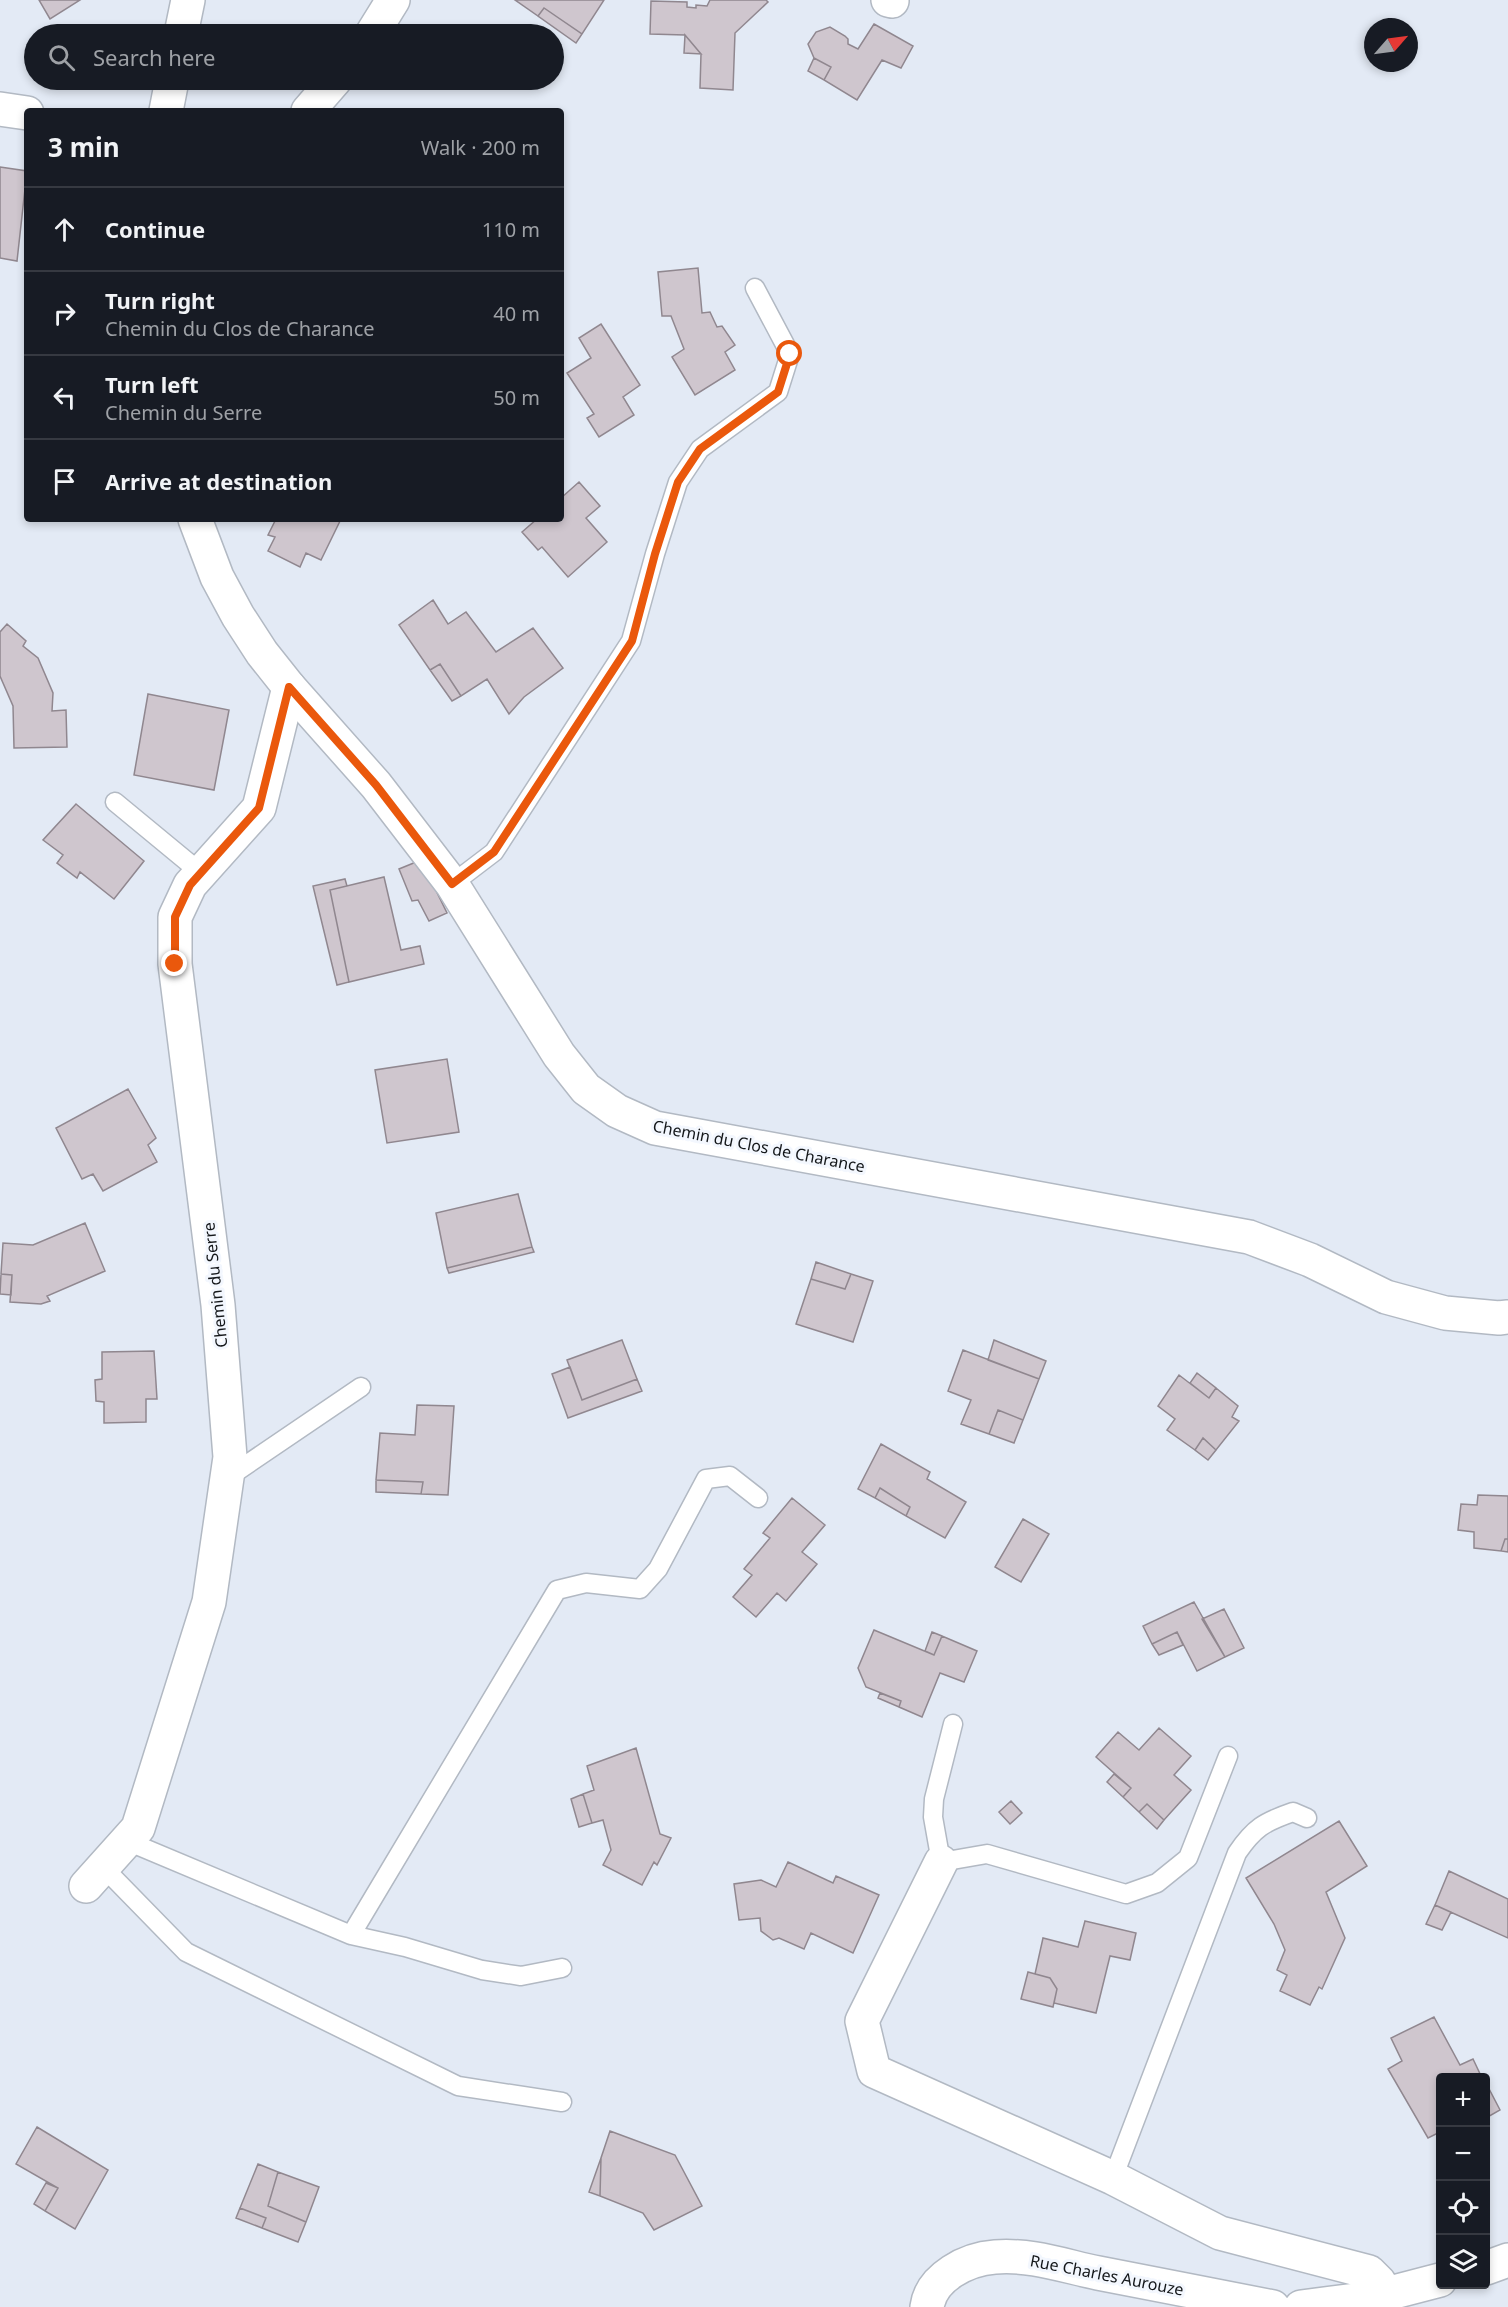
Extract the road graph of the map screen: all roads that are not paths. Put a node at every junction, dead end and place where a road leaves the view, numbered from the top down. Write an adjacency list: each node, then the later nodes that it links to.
1 (188, 0): 3 (street)
2 (393, 0): 4 (street)
3 (183, 24)
4 (378, 24)
5 (170, 90): 7 (street)
6 (326, 90): 8 (street)
7 (167, 108)
8 (311, 108)
9 (0, 109): 10 (street)
10 (24, 113)
11 (755, 288): 16 (lane)
12 (196, 522): 13 (street, Chemin du Clos de Charance)
13 (289, 687): 15 (street, Chemin du Serre); 16 (street, Chemin du Clos de Charance)
14 (115, 802): 15 (lane)
15 (201, 873): 19 (street, Chemin du Serre)
16 (452, 884): 17 (street, Chemin du Clos de Charance)
17 (1508, 1317)
18 (361, 1388): 19 (lane)
19 (227, 1478): 24 (street, Chemin du Serre)
20 (758, 1498): 27 (lane)
21 (952, 1724): 25 (lane)
22 (1228, 1756): 25 (lane)
23 (1307, 1818): 30 (lane)
24 (126, 1841): 26 (street, Chemin du Serre); 27 (lane)
25 (941, 1862): 30 (street)
26 (95, 1877): 29 (lane)
27 (351, 1935): 28 (lane)
28 (562, 1968)
29 (562, 2102)
30 (1113, 2178): 34 (street)
31 (1508, 2260): 32 (street)
32 (1490, 2266)
33 (1436, 2281): 34 (street)
34 (1386, 2293): 37 (street)
35 (927, 2307): 36 (street, Rue Charles Aurouze)
36 (1273, 2307)
37 (1301, 2307)

